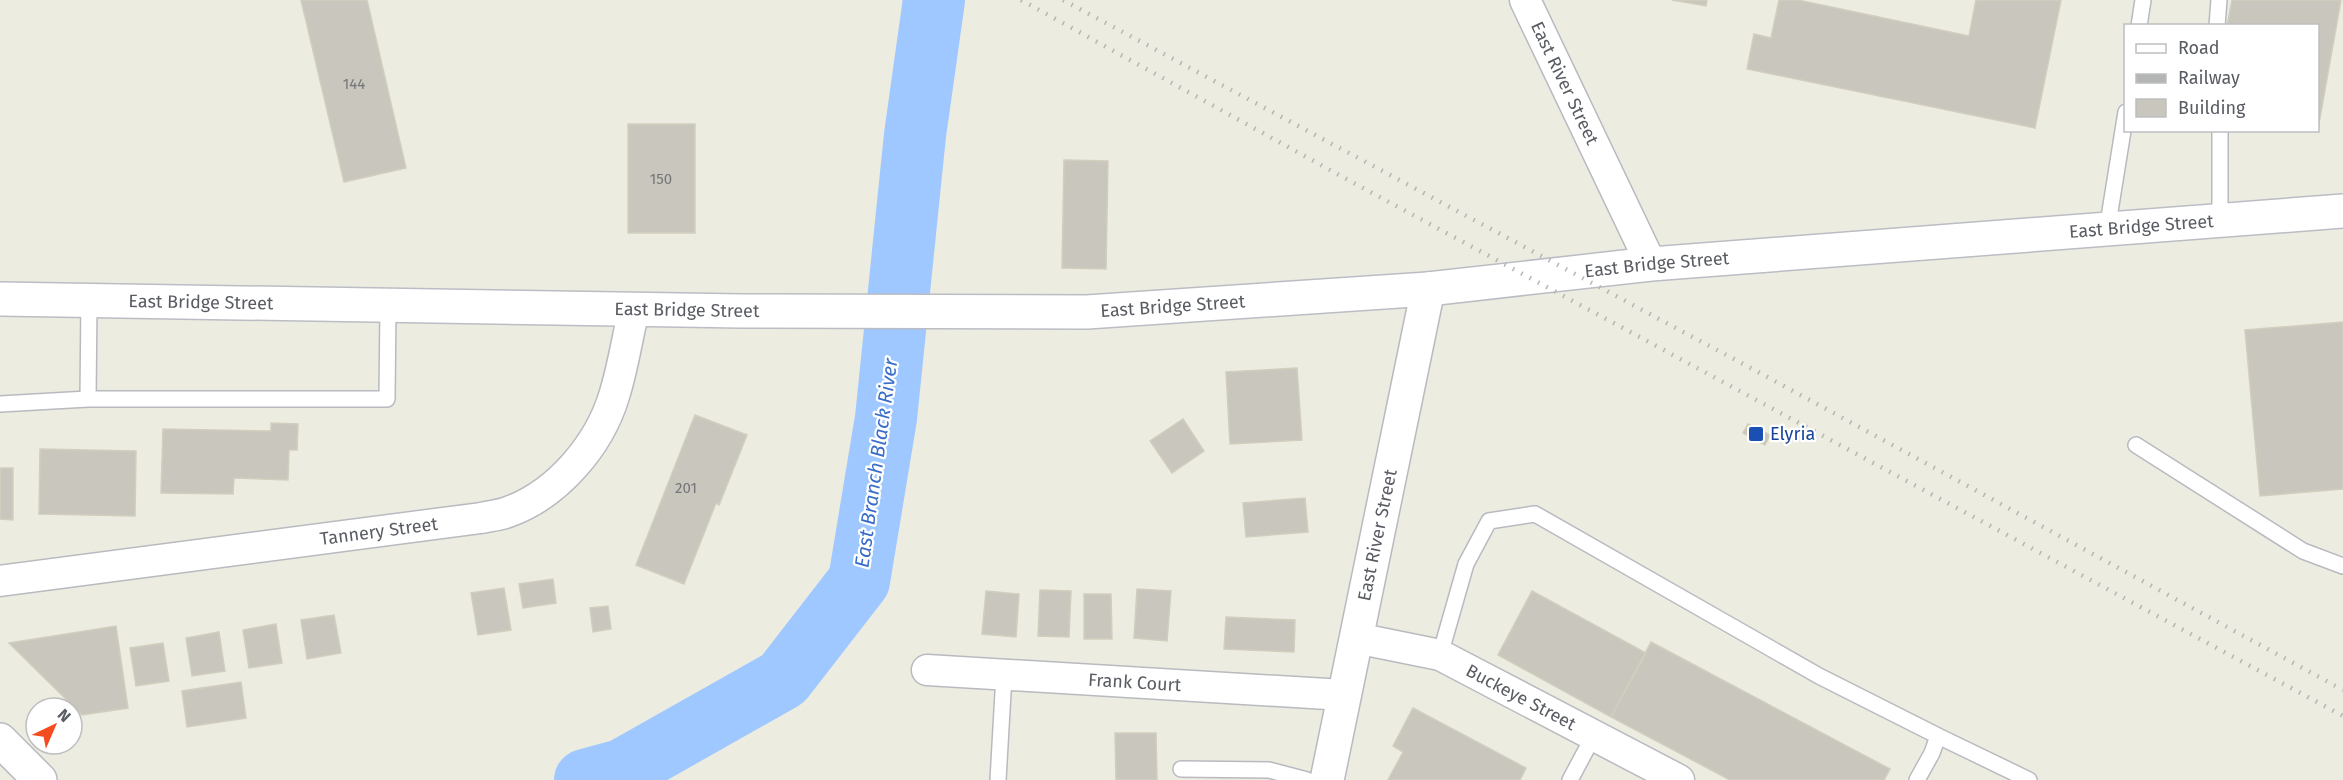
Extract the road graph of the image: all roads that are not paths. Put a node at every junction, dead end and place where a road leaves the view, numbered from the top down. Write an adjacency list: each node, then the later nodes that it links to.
1 (1525, 0): 11 (street, East River Street)
2 (2143, 0): 4 (lane)
3 (2219, 0): 5 (lane)
4 (2139, 24)
5 (2217, 24)
6 (2124, 124): 10 (lane)
7 (2220, 132): 9 (lane)
8 (2343, 211): 9 (main road, East Bridge Street)
9 (2220, 222): 10 (main road, East Bridge Street)
10 (2107, 230): 11 (main road, East Bridge Street)
11 (1651, 264): 12 (main road, East Bridge Street)
12 (1428, 289): 16 (main road, East Bridge Street); 22 (main road, East River Street)
13 (0, 299): 14 (main road, East Bridge Street)
14 (89, 301): 15 (main road, East Bridge Street); 17 (lane)
15 (388, 306): 16 (main road, East Bridge Street); 17 (lane)
16 (634, 310): 21 (street, Tannery Street)
17 (88, 399): 18 (lane)
18 (0, 404)
19 (2136, 445): 20 (lane)
20 (2343, 566)
21 (0, 581)
22 (1356, 638): 23 (street, Buckeye Street); 26 (main road, East River Street)
23 (1440, 655): 27 (street, Buckeye Street); 28 (lane)
24 (927, 670): 25 (street, Frank Court)
25 (1004, 675): 26 (street, Frank Court); 32 (lane)
26 (1344, 695): 34 (main road, East River Street)
27 (1594, 735): 35 (lane); 36 (street, Buckeye Street)
28 (1938, 736): 37 (lane); 38 (lane)
29 (0, 740): 31 (main road)
30 (1181, 769): 33 (lane)
31 (40, 780)
32 (998, 780)
33 (1307, 780)
34 (1327, 780)
35 (1570, 780)
36 (1679, 780)
37 (1917, 780)
38 (2029, 780)

